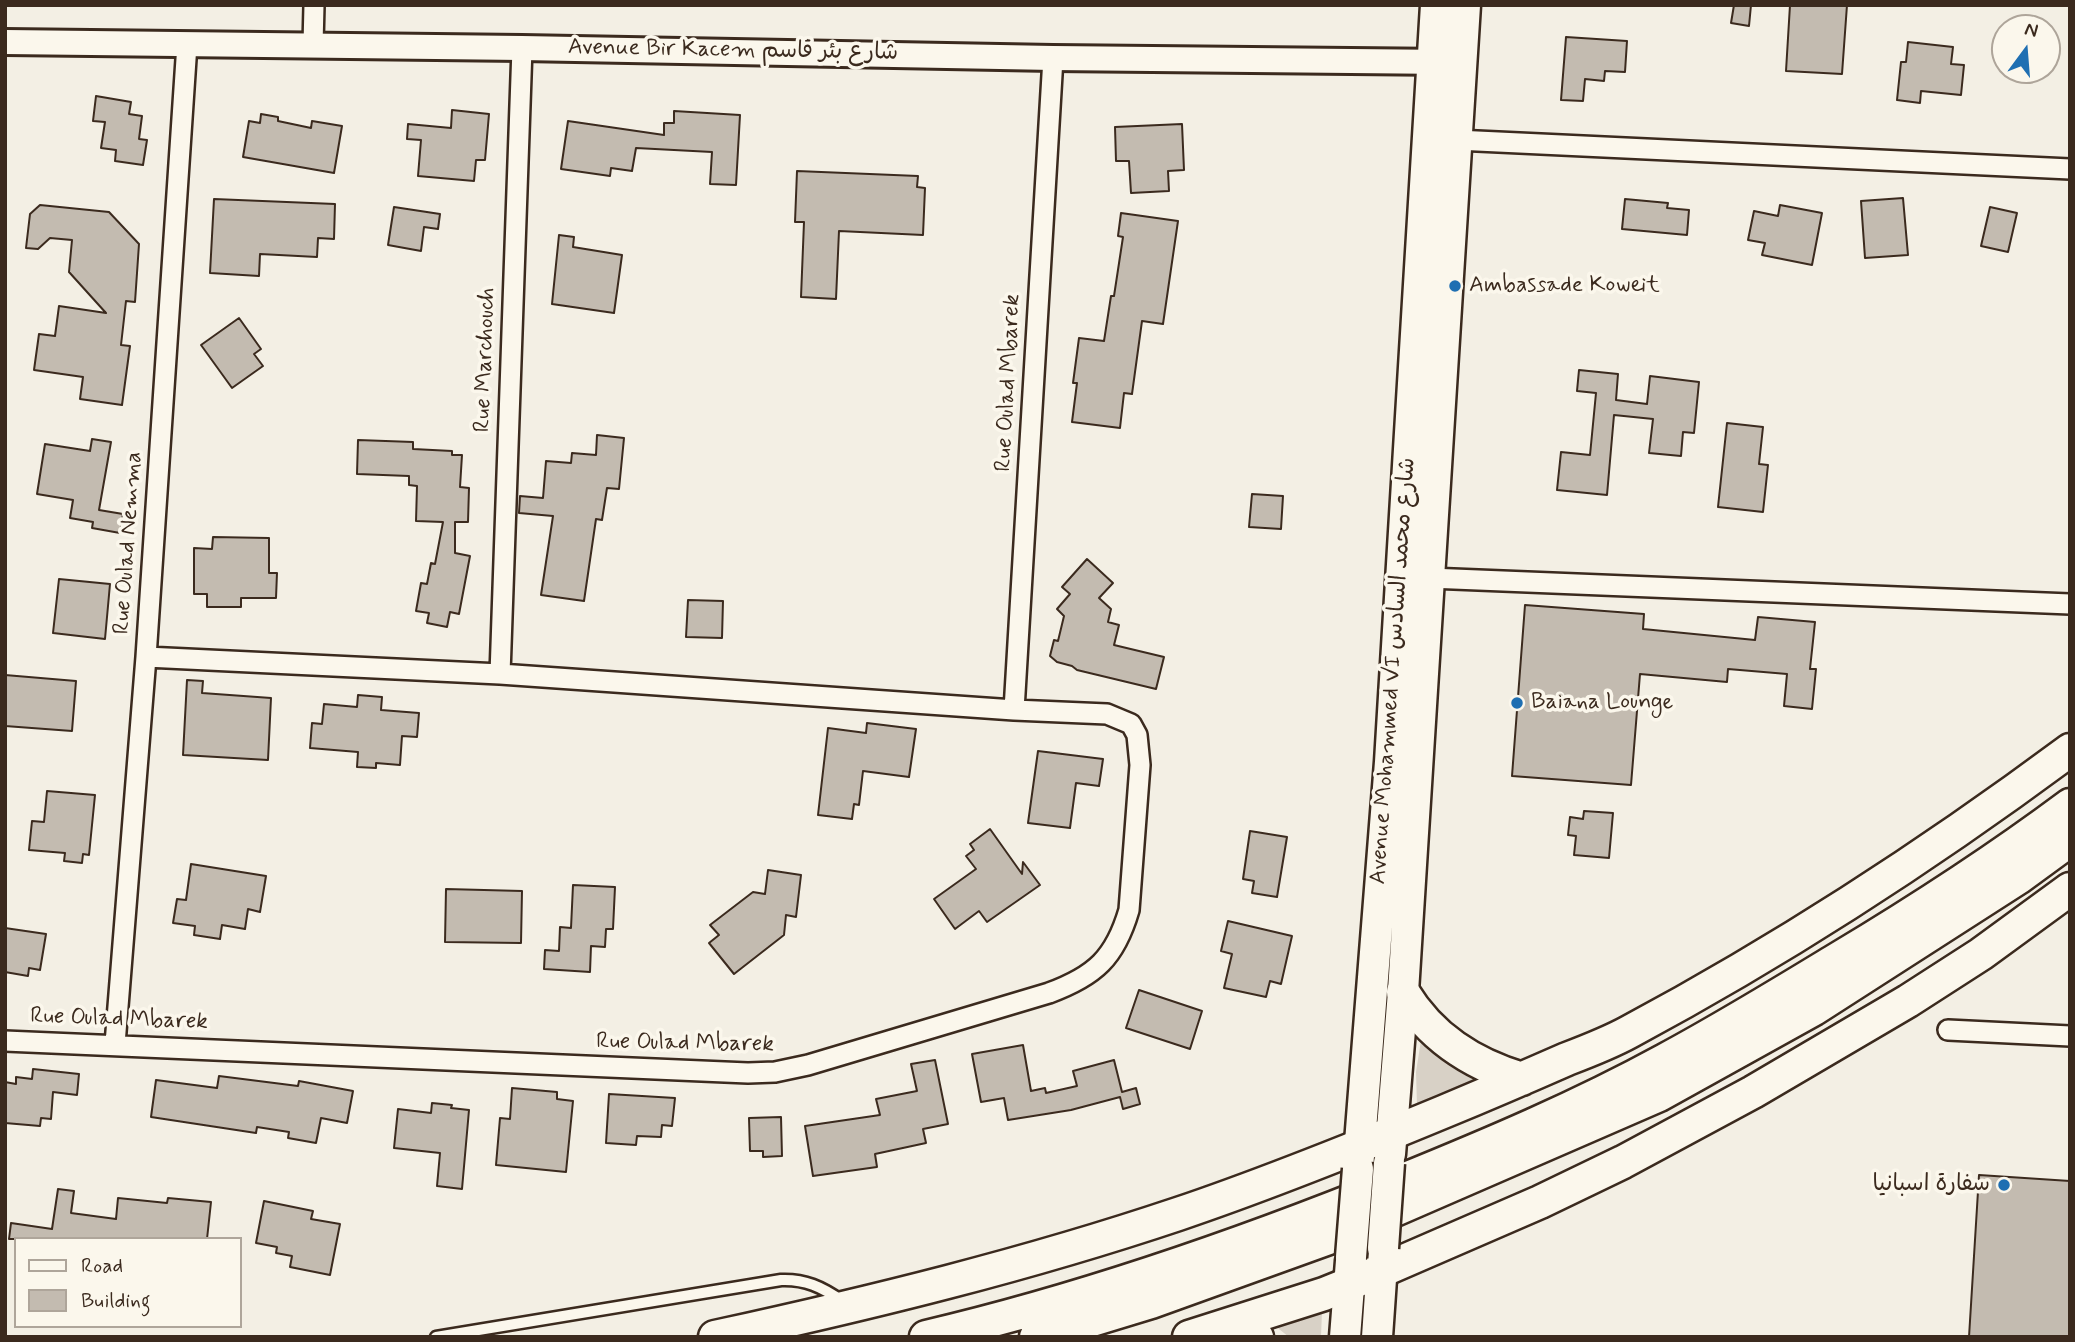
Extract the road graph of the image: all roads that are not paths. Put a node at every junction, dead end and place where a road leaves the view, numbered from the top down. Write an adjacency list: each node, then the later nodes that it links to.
1 (314, 5): 6 (street)
2 (1436, 5): 9 (main road, Avenue Mohammed VI شارع محمد السادس)
3 (1465, 5): 9 (main road, Avenue Mohammed VI شارع محمد السادس)
4 (5, 42): 5 (street, Avenue Bir Kacem شارع بئر قاسم)
5 (187, 44): 6 (street, Avenue Bir Kacem شارع بئر قاسم); 14 (street, Rue Oulad Nemma)
6 (313, 45): 7 (street, Avenue Bir Kacem شارع بئر قاسم)
7 (522, 48): 8 (street, Avenue Bir Kacem شارع بئر قاسم); 15 (street, Rue Marchouch)
8 (1053, 58): 9 (street, Avenue Bir Kacem شارع بئر قاسم); 16 (street, Rue Oulad Mbarek)
9 (1447, 62): 10 (main road, Avenue Mohammed VI شارع محمد السادس); 28 (main road, Avenue Mohammed VI شارع محمد السادس)
10 (1456, 141): 11 (street); 12 (main road, Avenue Mohammed VI شارع محمد السادس)
11 (2070, 169)
12 (1429, 578): 13 (street); 21 (main road, Avenue Mohammed VI شارع محمد السادس)
13 (2070, 604)
14 (146, 657): 15 (street, Rue Oulad Mbarek); 25 (street, Rue Oulad Nemma)
15 (500, 674): 16 (street, Rue Oulad Mbarek)
16 (1014, 710): 25 (street, Rue Oulad Mbarek)
17 (2070, 750): 26 (highway)
18 (2070, 805): 35 (highway)
19 (2070, 840): 36 (highway)
20 (2070, 889): 29 (highway)
21 (1403, 992): 26 (highway); 27 (main road, Avenue Mohammed VI شارع محمد السادس)
22 (1948, 1030): 23 (street)
23 (2070, 1037)
24 (5, 1041): 25 (street, Rue Oulad Mbarek)
25 (115, 1044)
26 (1522, 1079): 27 (highway)
27 (1390, 1148): 28 (highway); 29 (main road, Avenue Mohammed VI شارع محمد السادس, bridge)
28 (1359, 1157): 30 (main road, Avenue Mohammed VI شارع محمد السادس, bridge); 31 (highway)
29 (1382, 1260): 30 (highway); 39 (main road, Avenue Mohammed VI شارع محمد السادس)
30 (1350, 1271): 32 (highway); 38 (main road, Avenue Mohammed VI شارع محمد السادس)
31 (850, 1308): 33 (lane); 34 (highway)
32 (1203, 1332): 37 (main road)
33 (436, 1337)
34 (715, 1337)
35 (926, 1337)
36 (1037, 1337)
37 (1258, 1337)
38 (1345, 1337)
39 (1377, 1337)

